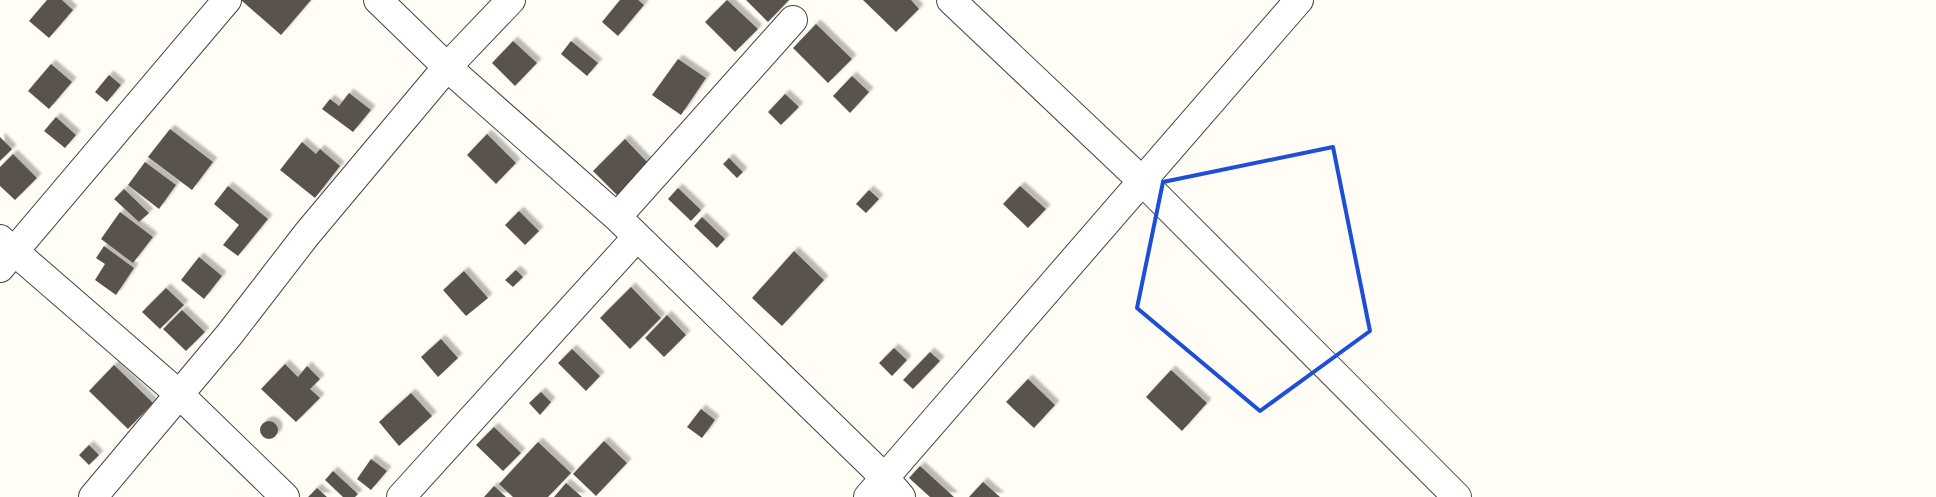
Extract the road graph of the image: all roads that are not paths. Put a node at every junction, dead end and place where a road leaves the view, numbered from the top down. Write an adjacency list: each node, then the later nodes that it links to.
1 (227, 0): 11 (street)
2 (378, 0): 7 (street)
3 (511, 0): 7 (street)
4 (951, 0): 8 (street)
5 (1299, 0): 8 (street)
6 (794, 20): 9 (street)
7 (447, 67): 9 (street); 12 (street)
8 (1141, 180): 13 (street); 17 (street)
9 (617, 218): 10 (street)
10 (637, 237): 13 (street); 16 (street)
11 (4, 253): 12 (street)
12 (180, 395): 14 (street); 15 (street)
13 (885, 491)
14 (92, 497)
15 (285, 497)
16 (401, 497)
17 (1457, 497)

